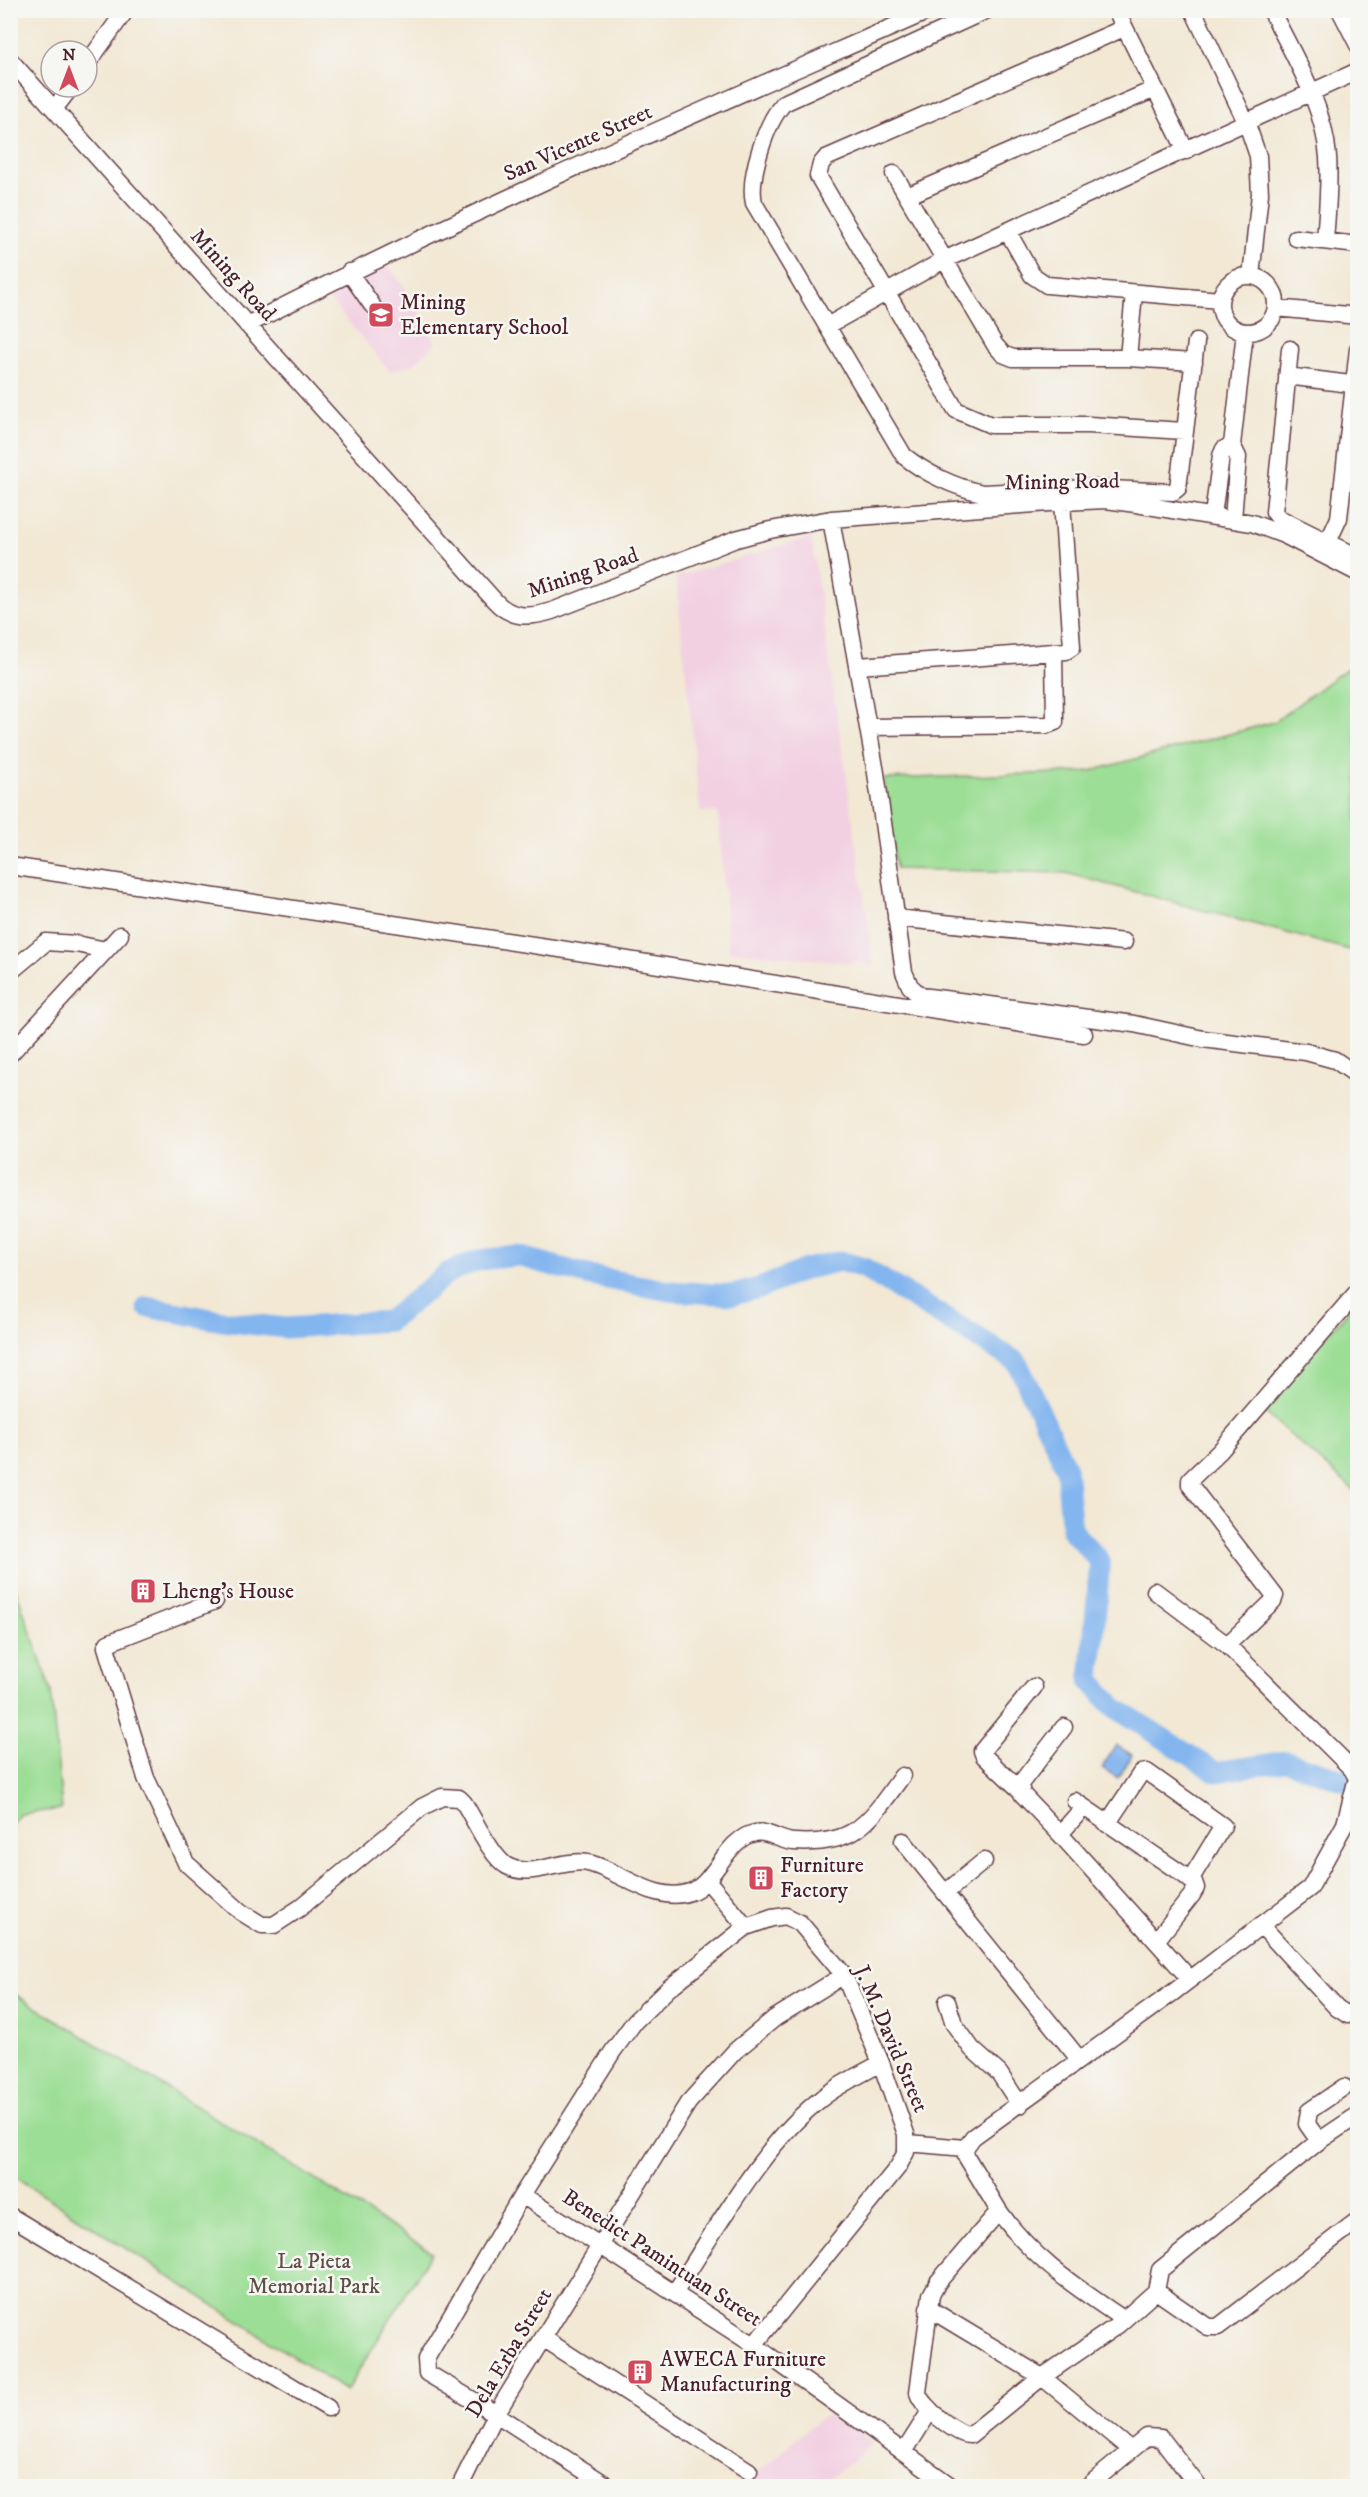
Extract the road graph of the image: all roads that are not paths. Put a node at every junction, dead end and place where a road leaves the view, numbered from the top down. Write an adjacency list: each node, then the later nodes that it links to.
1 (126, 10): 10 (street)
2 (932, 10): 26 (street, San Vicente Street)
3 (987, 10): 35 (street)
4 (1116, 10): 8 (street)
5 (1193, 10): 17 (street)
6 (1271, 10): 14 (street)
7 (1340, 10): 9 (street)
8 (1124, 28): 13 (street); 28 (street)
9 (1358, 45)
10 (99, 47)
11 (10, 60): 16 (street, Mining Road)
12 (1358, 71): 14 (street)
13 (1155, 89): 18 (street); 20 (street)
14 (1312, 93): 17 (street); 23 (street)
15 (62, 99): 16 (street)
16 (56, 108): 34 (street, Mining Road)
17 (1247, 124): 18 (street); 27 (street)
18 (1186, 151): 21 (street)
19 (894, 174): 20 (street)
20 (907, 196): 25 (street)
21 (1008, 232): 25 (street); 29 (street)
22 (1296, 238): 23 (street)
23 (1325, 241): 24 (street)
24 (1358, 245)
25 (945, 260): 28 (street); 40 (street)
26 (350, 272): 31 (street); 34 (street, San Vicente Street)
27 (1251, 276): 30 (street); 32 (street)
28 (885, 292): 35 (street); 44 (street)
29 (1134, 293): 30 (street); 40 (street)
30 (1220, 300): 36 (street)
31 (372, 305)
32 (1276, 308): 33 (street); 36 (street)
33 (1358, 316)
34 (247, 325): 50 (street, Mining Road)
35 (827, 326): 44 (street)
36 (1245, 332): 45 (street)
37 (1196, 342): 41 (street)
38 (1290, 349): 42 (street)
39 (1358, 349): 43 (street)
40 (1128, 358): 41 (street)
41 (1194, 362): 44 (street)
42 (1287, 376): 43 (street); 52 (street)
43 (1356, 384): 52 (street)
44 (1184, 431)
45 (1232, 445): 46 (street); 47 (street)
46 (1218, 486): 47 (street); 49 (street)
47 (1236, 488): 51 (street)
48 (1062, 502): 49 (street, Mining Road); 50 (street, Mining Road); 55 (street)
49 (1213, 515): 51 (street, Mining Road)
50 (831, 519): 56 (street)
51 (1233, 519): 54 (street, Mining Road)
52 (1328, 542): 53 (street)
53 (1358, 557)
54 (1358, 573)
55 (1054, 652): 56 (street); 57 (street)
56 (858, 666): 57 (street)
57 (868, 727): 59 (street)
58 (10, 866): 65 (street)
59 (896, 918): 61 (street); 64 (street)
60 (120, 935): 62 (street)
61 (1124, 942)
62 (106, 950): 63 (street); 67 (street)
63 (10, 972)
64 (910, 986): 65 (street); 68 (street)
65 (901, 1004): 66 (street)
66 (1084, 1034)
67 (13, 1045)
68 (1358, 1076)
69 (1358, 1291): 72 (street)
70 (1155, 1591): 72 (street)
71 (215, 1601): 85 (street)
72 (1227, 1645): 76 (street)
73 (1034, 1687): 77 (street)
74 (1064, 1727): 77 (street)
75 (902, 1776): 85 (street)
76 (1356, 1782): 79 (street)
77 (1020, 1790): 80 (street)
78 (1107, 1824): 80 (street); 84 (street); 84 (street)
79 (1346, 1824): 81 (street); 87 (street)
80 (1060, 1834): 89 (street)
81 (1358, 1837)
82 (903, 1841): 86 (street)
83 (984, 1861): 86 (street)
84 (1190, 1880): 89 (street)
85 (707, 1881): 88 (street)
86 (945, 1893): 94 (street)
87 (1261, 1924): 91 (street); 93 (street)
88 (746, 1927): 90 (street, J. M. David Street); 102 (street, J. M. David Street)
89 (1156, 1941): 91 (street)
90 (844, 1975): 95 (street, J. M. David Street); 106 (street, Dela Erba Street)
91 (1190, 1979): 94 (street)
92 (947, 2002): 97 (street)
93 (1358, 2008)
94 (1079, 2059): 97 (street)
95 (881, 2063): 100 (street, J. M. David Street); 108 (street)
96 (1344, 2087): 99 (street)
97 (1020, 2105): 101 (street)
98 (1358, 2115): 99 (street)
99 (1319, 2141): 107 (street)
100 (908, 2143): 101 (street); 112 (street, J. M. David Street)
101 (965, 2148): 103 (street)
102 (522, 2195): 106 (street, Benedict Pamintuan Street); 116 (street, J. M. David Street)
103 (999, 2211): 109 (street); 110 (street)
104 (10, 2216): 114 (street)
105 (1358, 2220): 107 (street)
106 (600, 2245): 108 (street, Benedict Pamintuan Street); 111 (street, Dela Erba Street)
107 (1156, 2291): 110 (street)
108 (675, 2292): 112 (street, Benedict Pamintuan Street)
109 (928, 2308): 113 (street); 115 (street)
110 (1123, 2319): 113 (street)
111 (543, 2338): 116 (street, Dela Erba Street); 119 (street)
112 (754, 2345): 118 (street, Benedict Pamintuan Street)
113 (1042, 2377): 115 (street); 117 (street)
114 (328, 2408)
115 (930, 2411): 118 (street)
116 (496, 2414): 120 (street, Dela Erba Street); 121 (street)
117 (1131, 2451): 123 (street); 124 (street)
118 (904, 2452): 122 (street, Benedict Pamintuan Street)
119 (749, 2471)
120 (460, 2487)
121 (608, 2487)
122 (951, 2487)
123 (1089, 2487)
124 (1198, 2487)

